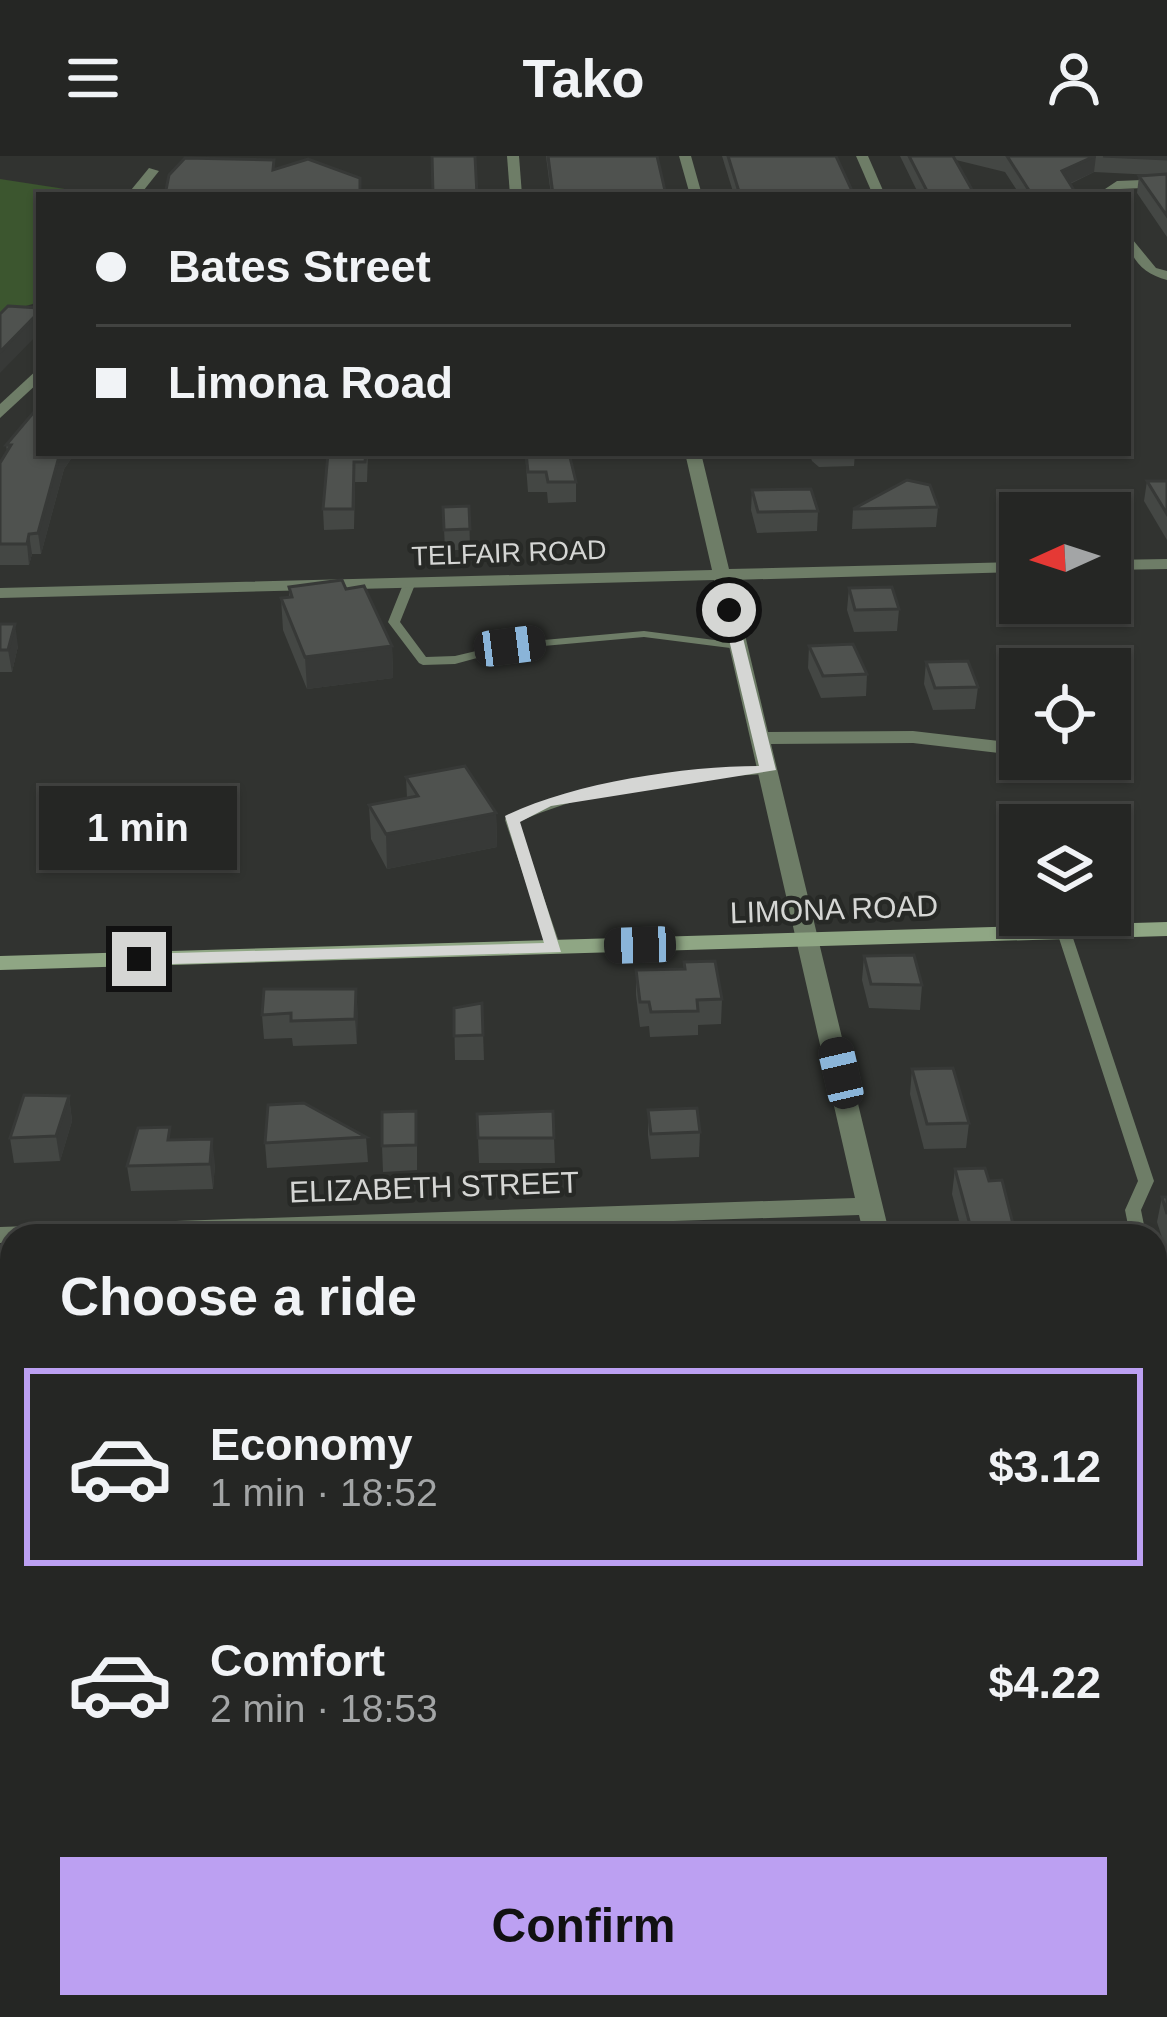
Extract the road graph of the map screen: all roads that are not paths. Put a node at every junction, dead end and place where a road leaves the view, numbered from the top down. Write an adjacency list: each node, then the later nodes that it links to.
1 (513, 156): 7 (street)
2 (685, 156): 8 (street)
3 (862, 156): 9 (street)
4 (153, 171): 6 (street)
5 (1167, 183): 10 (street)
6 (136, 192)
7 (516, 192)
8 (695, 192)
9 (878, 192)
10 (1106, 192)
11 (1131, 242): 12 (street)
12 (1167, 276)
13 (36, 377): 14 (street)
14 (0, 412)
15 (694, 456): 19 (street)
16 (1167, 564): 17 (street)
17 (1131, 565)
18 (999, 567): 19 (street, TELFAIR ROAD)
19 (720, 574): 20 (street, TELFAIR ROAD); 22 (street)
20 (410, 582): 21 (street, TELFAIR ROAD); 22 (lane)
21 (0, 593)
22 (738, 646): 23 (street)
23 (760, 738): 24 (street); 25 (street)
24 (999, 746)
25 (768, 770): 30 (street); 31 (lane)
26 (1167, 929): 27 (street, LIMONA ROAD)
27 (1131, 930)
28 (999, 934): 30 (street, LIMONA ROAD)
29 (1065, 936): 36 (lane)
30 (811, 940): 31 (street, LIMONA ROAD); 33 (street)
31 (554, 948): 32 (street, LIMONA ROAD)
32 (0, 963)
33 (871, 1206): 34 (street, ELIZABETH STREET); 35 (street)
34 (330, 1224)
35 (875, 1224)
36 (1136, 1224)

